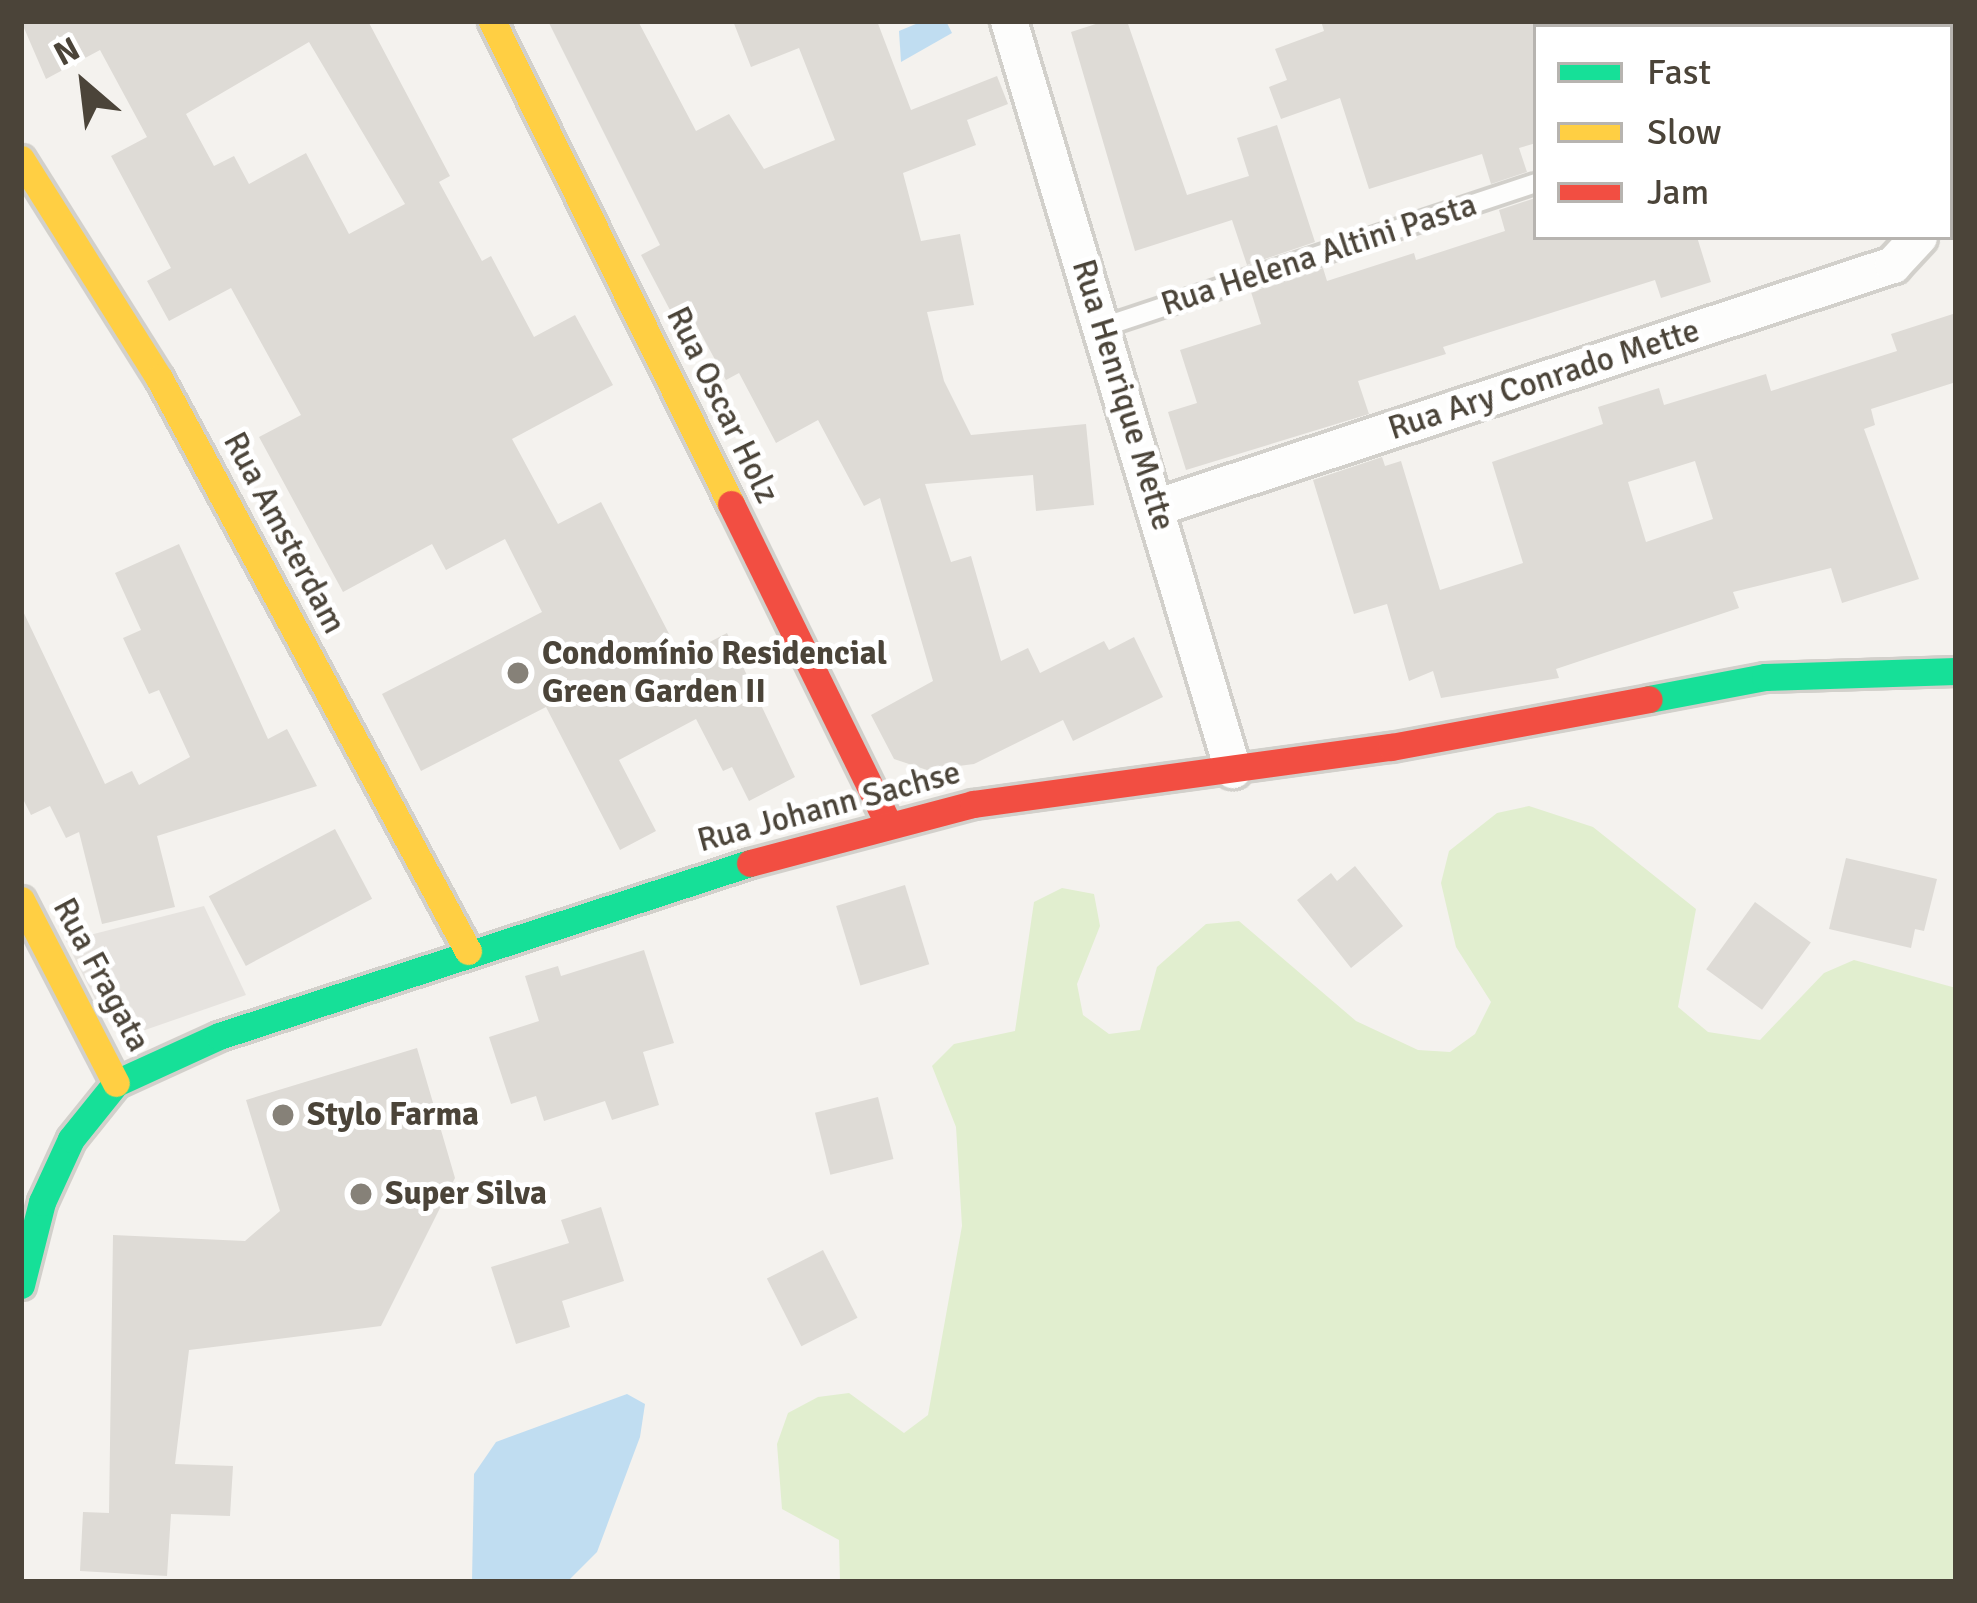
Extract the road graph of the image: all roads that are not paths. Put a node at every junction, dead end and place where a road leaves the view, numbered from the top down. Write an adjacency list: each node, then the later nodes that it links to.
1 (492, 21): 10 (street, Rua Oscar Holz)
2 (1009, 21): 6 (street, Rua Henrique Mette)
3 (21, 159): 12 (street, Rua Amsterdam)
4 (1533, 184): 6 (lane, Rua Helena Altini Pasta)
5 (1915, 240): 7 (street, Rua Ary Conrado Mette)
6 (1103, 327): 7 (street, Rua Henrique Mette)
7 (1158, 507): 9 (street, Rua Henrique Mette)
8 (1956, 671): 9 (street, Rua Johann Sachse)
9 (1233, 770): 10 (street, Rua Johann Sachse)
10 (887, 821): 12 (street, Rua Johann Sachse)
11 (21, 900): 13 (street, Rua Fragata)
12 (468, 951): 13 (street, Rua Johann Sachse)
13 (116, 1083): 14 (street, Rua Johann Sachse)
14 (21, 1285)

